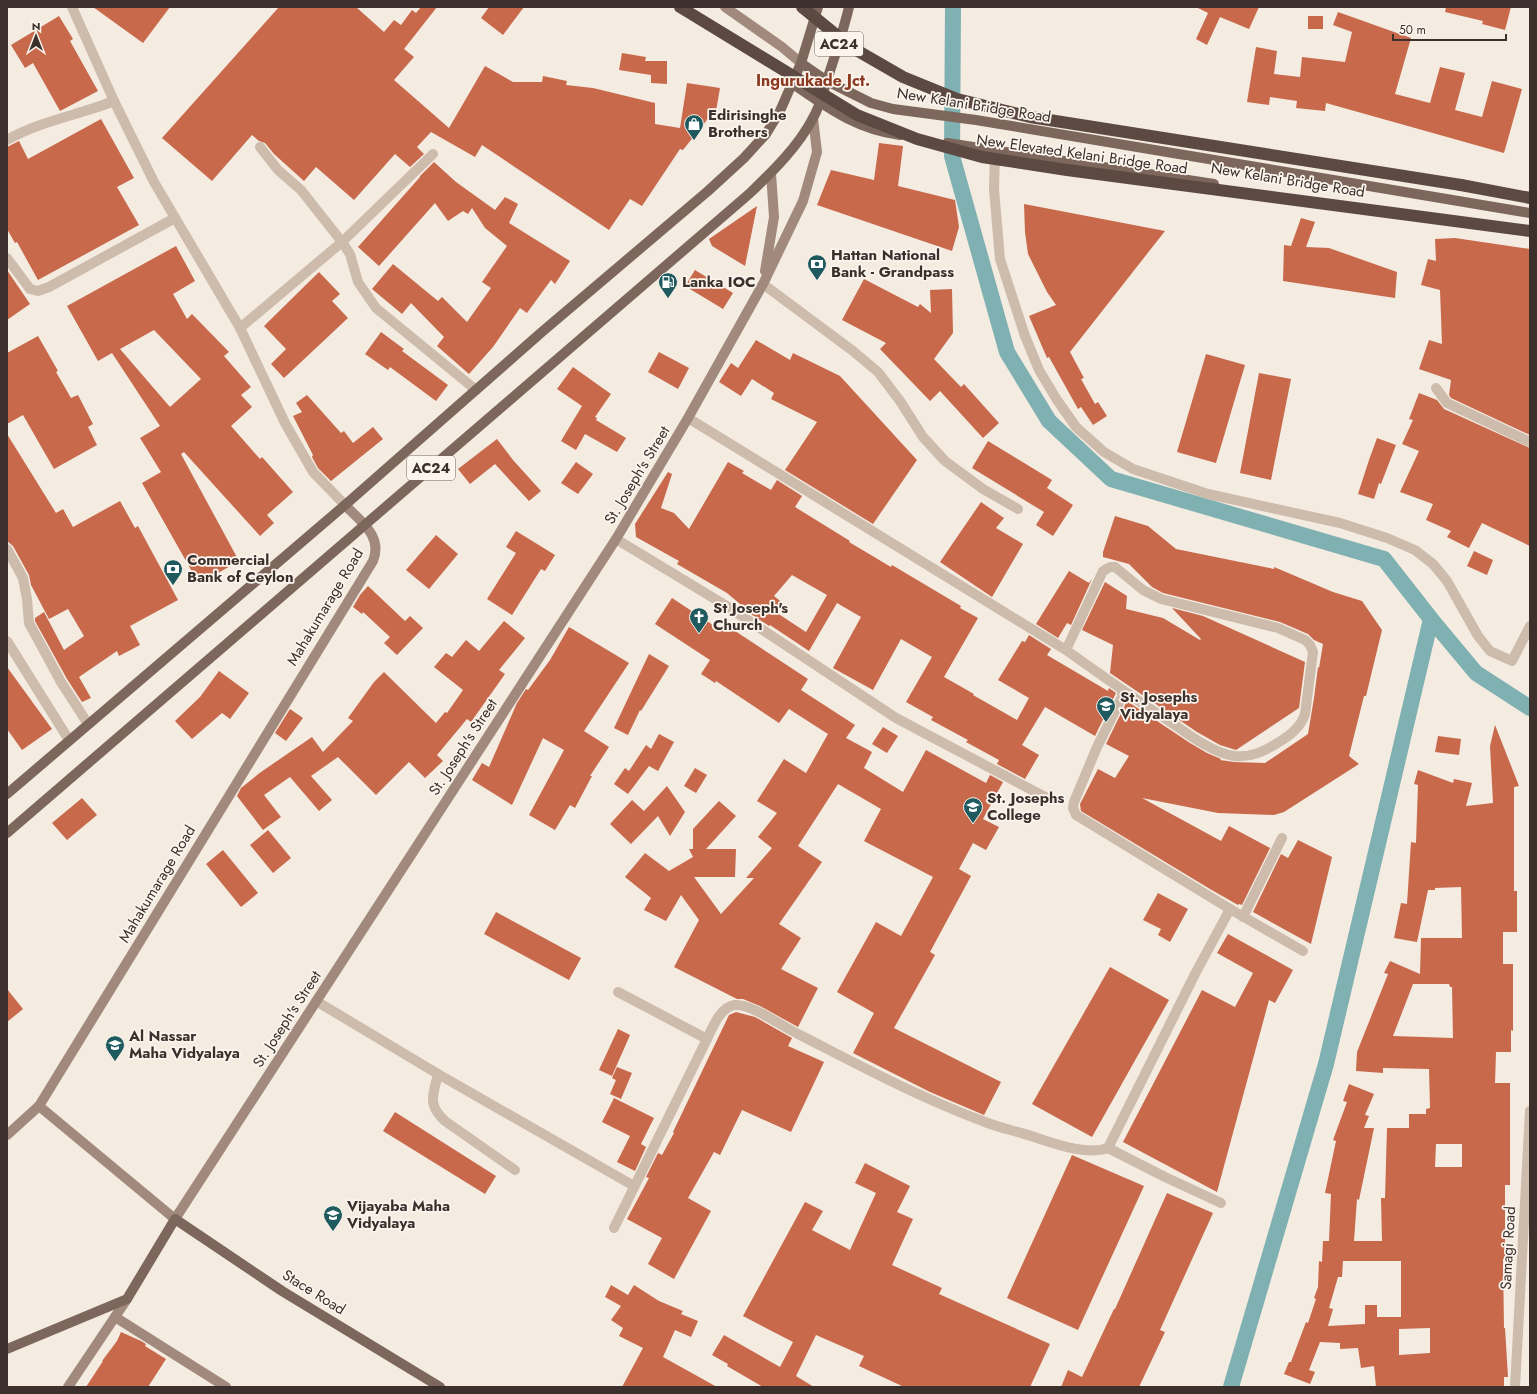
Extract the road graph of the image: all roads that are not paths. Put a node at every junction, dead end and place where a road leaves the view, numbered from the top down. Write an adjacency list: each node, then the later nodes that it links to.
1 (72, 7): 11 (street)
2 (680, 7): 24 (highway, New Elevated Kelani Bridge Road, bridge)
3 (689, 7): 10 (main road)
4 (725, 7): 8 (main road)
5 (802, 7): 19 (highway, New Elevated Kelani Bridge Road, bridge)
6 (818, 7): 8 (main road, AC24)
7 (849, 7): 9 (main road, AC24)
8 (801, 63): 9 (main road, New Kelani Bridge Road); 10 (main road, AC24)
9 (827, 81): 12 (main road, AC24); 22 (main road, New Kelani Bridge Road)
10 (793, 84): 12 (main road, New Kelani Bridge Road); 32 (main road, AC24)
11 (114, 101): 14 (street); 23 (street)
12 (820, 102): 13 (main road, AC24); 16 (main road, New Kelani Bridge Road)
13 (813, 118): 18 (main road, AC24); 29 (main road, St. Joseph's Street)
14 (7, 140)
15 (260, 147): 27 (street)
16 (995, 150): 25 (main road, New Kelani Bridge Road); 40 (street)
17 (433, 154): 27 (street)
18 (771, 173): 29 (main road, St. Joseph's Street); 37 (main road, AC24)
19 (1461, 185): 20 (highway); 21 (highway)
20 (1530, 194)
21 (1530, 198)
22 (1530, 213)
23 (175, 218): 28 (street); 30 (street)
24 (1467, 223): 25 (highway, bridge); 26 (highway, bridge)
25 (1530, 231)
26 (1530, 236)
27 (342, 242): 30 (street); 32 (street)
28 (7, 258)
29 (763, 284): 33 (main road, St. Joseph's Street); 36 (street)
30 (240, 328): 35 (street)
31 (1436, 388): 34 (street)
32 (476, 390): 35 (main road, AC24)
33 (688, 418): 38 (main road, St. Joseph's Street); 42 (street)
34 (1530, 442)
35 (345, 505): 37 (main road, Mahakumarage Road); 44 (main road, AC24)
36 (1018, 509)
37 (365, 525): 48 (main road, AC24); 57 (main road, Mahakumarage Road)
38 (616, 539): 47 (street); 54 (main road, St. Joseph's Street)
39 (7, 549): 44 (street)
40 (1530, 626)
41 (7, 641): 45 (street)
42 (1066, 650): 43 (street); 43 (street)
43 (1122, 690): 50 (street)
44 (88, 724): 45 (main road, AC24)
45 (69, 740): 46 (main road, AC24)
46 (7, 794)
47 (1047, 798)
48 (7, 833)
49 (1282, 838): 51 (street)
50 (1230, 909): 51 (street); 60 (street)
51 (1243, 917): 52 (street)
52 (1303, 951)
53 (618, 992): 55 (street)
54 (316, 1001): 56 (street); 64 (main road, St. Joseph's Street)
55 (707, 1039): 60 (street); 62 (street)
56 (438, 1074): 61 (street); 62 (street)
57 (39, 1106): 59 (main road, Mahakumarage Road); 64 (main road)
58 (1530, 1111): 72 (street, Samagi Road)
59 (7, 1135)
60 (1108, 1148): 63 (street)
61 (515, 1170)
62 (634, 1186): 65 (street)
63 (1221, 1203)
64 (175, 1219): 66 (main road); 71 (main road, Stace Road)
65 (614, 1228)
66 (127, 1299): 67 (main road); 68 (main road)
67 (115, 1317): 69 (main road); 70 (main road)
68 (7, 1348)
69 (68, 1387)
70 (226, 1387)
71 (440, 1387)
72 (1515, 1387)

